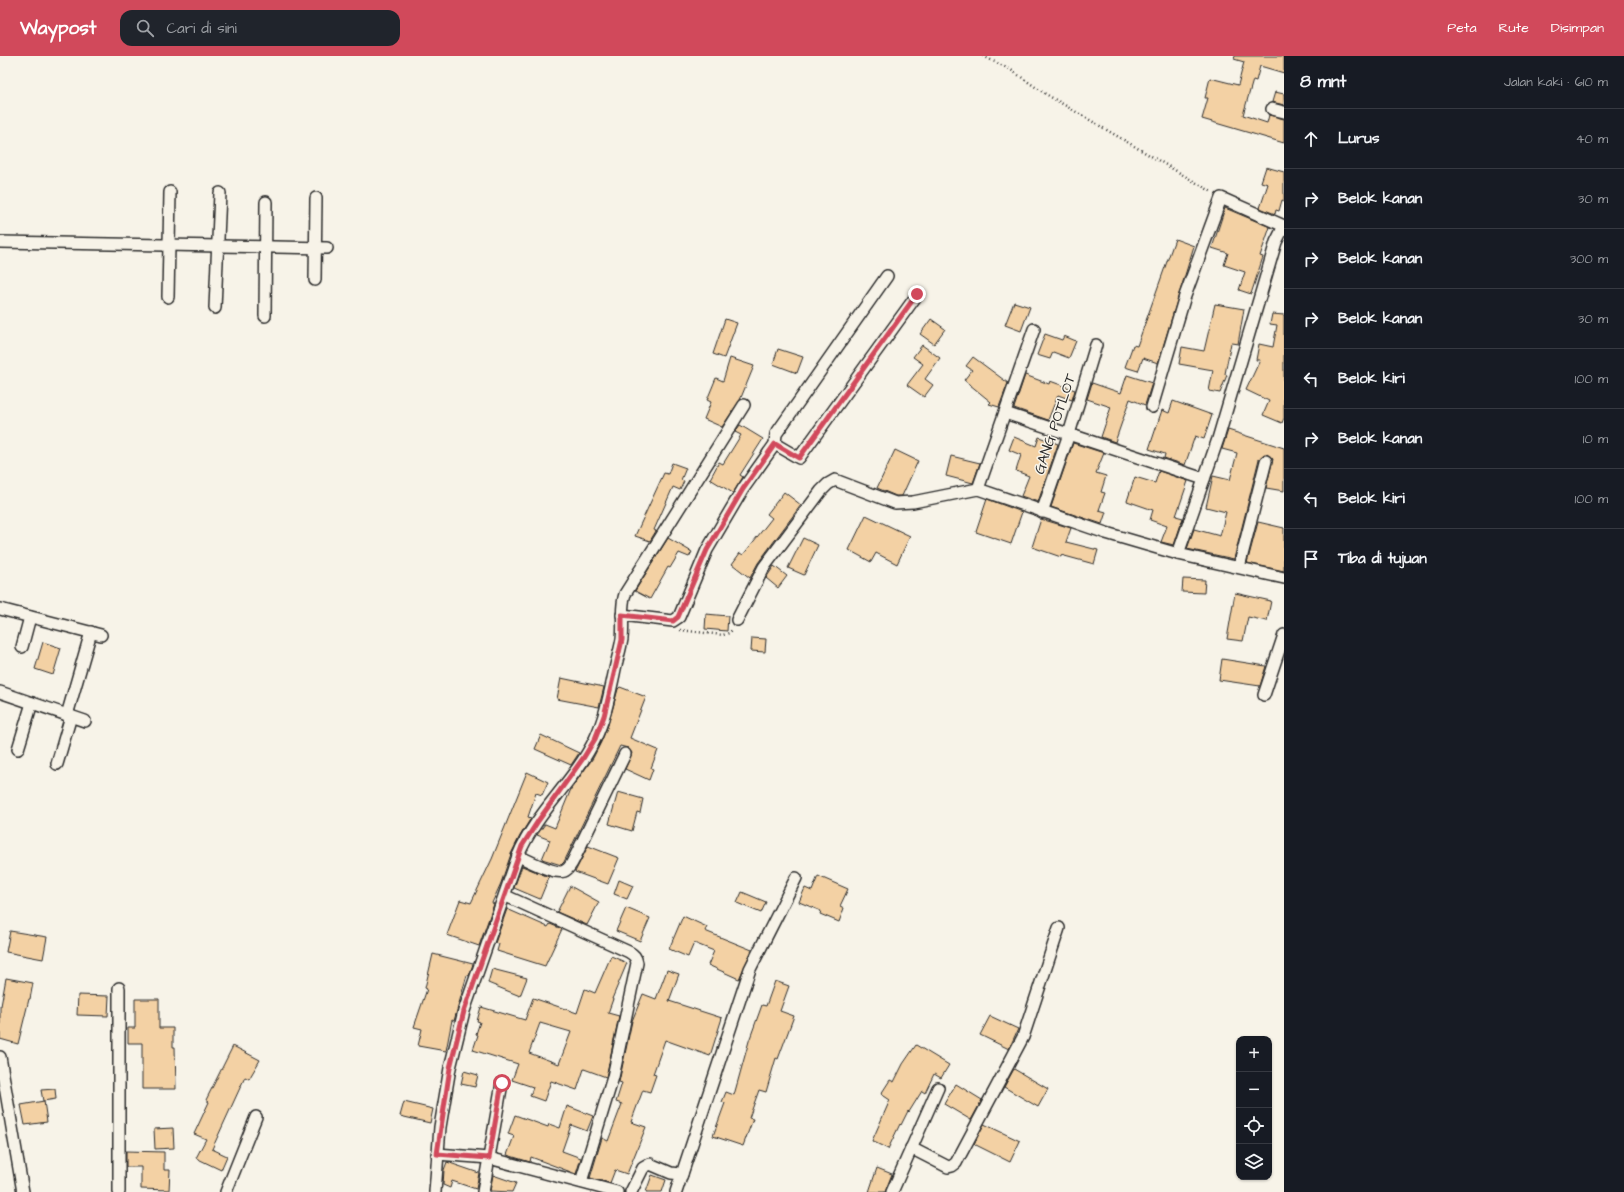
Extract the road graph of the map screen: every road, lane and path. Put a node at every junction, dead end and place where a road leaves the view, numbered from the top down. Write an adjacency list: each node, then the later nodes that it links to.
1 (983, 56): 7 (path)
2 (1272, 109): 3 (street)
3 (1284, 112)
4 (170, 192): 11 (street)
5 (220, 193): 12 (street)
6 (316, 198): 14 (street)
7 (1221, 198): 9 (street); 25 (street)
8 (266, 202): 13 (street)
9 (1284, 226): 30 (street)
10 (0, 242): 11 (street)
11 (169, 245): 12 (street); 19 (street)
12 (217, 246): 13 (street); 20 (street)
13 (266, 247): 14 (street); 21 (street)
14 (315, 248): 15 (street); 17 (street)
15 (327, 248)
16 (887, 276): 28 (street)
17 (315, 280)
18 (917, 294): 28 (street)
19 (168, 297)
20 (215, 308)
21 (266, 316)
22 (1034, 329): 26 (street)
23 (1096, 345): 27 (street, GANG POTLOT)
24 (744, 405): 37 (street)
25 (1152, 407)
26 (1005, 413): 27 (street); 31 (street)
27 (1069, 434): 30 (street); 32 (street, GANG POTLOT)
28 (775, 444): 37 (street)
29 (1266, 461): 34 (street)
30 (1204, 479): 33 (street)
31 (978, 489): 32 (street); 39 (street)
32 (1042, 512): 33 (street)
33 (1178, 554): 34 (street)
34 (1239, 567): 35 (street)
35 (1284, 578)
36 (0, 609): 38 (street)
37 (622, 615): 50 (street)
38 (30, 617): 41 (street); 45 (street)
39 (737, 620)
40 (1284, 635): 43 (street)
41 (22, 647)
42 (0, 692): 44 (street)
43 (1264, 695)
44 (32, 703): 45 (street); 47 (street)
45 (69, 715): 46 (street); 49 (street)
46 (85, 720)
47 (18, 749)
48 (625, 754): 50 (street)
49 (57, 764)
50 (518, 856): 52 (street)
51 (796, 878): 63 (street)
52 (506, 896): 61 (street); 64 (street)
53 (1059, 928): 60 (street)
54 (119, 988): 66 (street)
55 (0, 1058): 58 (street)
56 (502, 1083): 62 (street)
57 (938, 1088): 60 (street)
58 (4, 1108): 65 (street)
59 (256, 1117): 67 (street)
60 (911, 1148): 73 (street)
61 (437, 1154): 62 (street); 68 (street)
62 (489, 1158): 64 (street); 69 (street)
63 (682, 1174): 71 (street); 72 (street)
64 (575, 1185): 70 (street)
65 (23, 1192)
66 (119, 1192)
67 (226, 1192)
68 (435, 1192)
69 (483, 1192)
70 (617, 1192)
71 (631, 1192)
72 (676, 1192)
73 (892, 1192)

